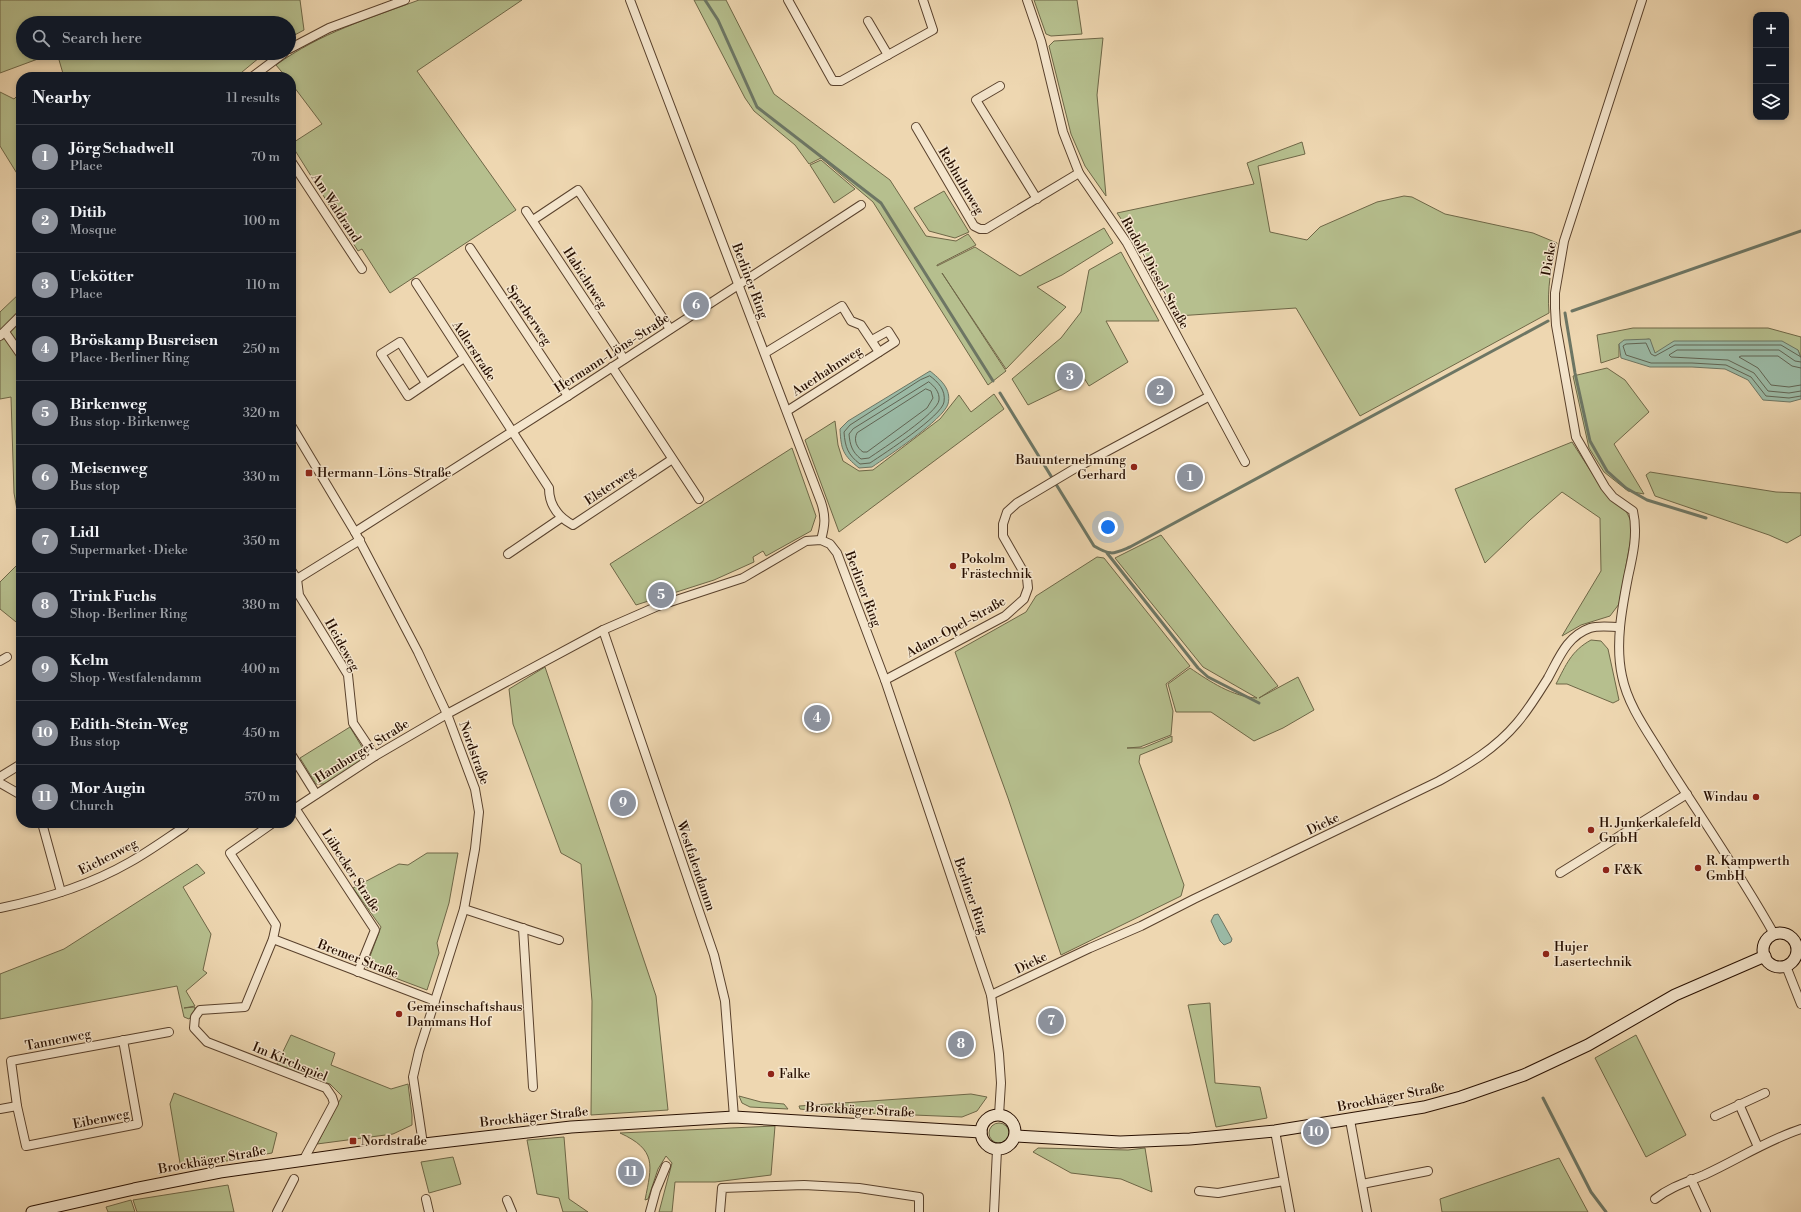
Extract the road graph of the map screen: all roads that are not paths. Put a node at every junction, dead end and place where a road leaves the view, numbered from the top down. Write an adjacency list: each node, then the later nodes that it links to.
1 (404, 0): 8 (street)
2 (630, 0): 23 (street, Berliner Ring)
3 (788, 0): 9 (street)
4 (923, 0): 9 (street)
5 (1027, 0): 15 (street, Rudolf-Diesel-Straße)
6 (1642, 0): 50 (street, Dieke)
7 (868, 21): 9 (street)
8 (296, 45)
9 (888, 55)
10 (275, 60): 11 (street)
11 (259, 72)
12 (1000, 86): 16 (street)
13 (916, 128): 16 (street, Rebhuhnweg)
14 (296, 169): 21 (street, Am Waldrand)
15 (1079, 173): 16 (street, Rebhuhnweg); 36 (street, Rudolf-Diesel-Straße)
16 (1037, 199)
17 (860, 205): 23 (street, Hermann-Löns-Straße)
18 (526, 211): 19 (street, Habichtweg)
19 (533, 220): 25 (street); 32 (street, Habichtweg)
20 (470, 248): 35 (street, Sperberweg)
21 (362, 269)
22 (416, 283): 31 (street, Adlerstraße)
23 (739, 285): 25 (street, Hermann-Löns-Straße); 30 (street, Berliner Ring)
24 (16, 320): 26 (street)
25 (670, 329): 32 (street, Hermann-Löns-Straße)
26 (2, 334): 28 (street)
27 (872, 340): 29 (street, Auerhahnweg); 29 (street, Auerhahnweg); 30 (street, Auerhahnweg)
28 (16, 350)
29 (879, 352): 37 (street, Auerhahnweg)
30 (765, 353): 37 (street, Berliner Ring)
31 (464, 358): 34 (street); 38 (street, Adlerstraße)
32 (624, 359): 33 (street, Hermann-Löns-Straße)
33 (612, 367): 35 (street, Hermann-Löns-Straße); 40 (street)
34 (426, 383): 34 (street)
35 (568, 396): 38 (street, Hermann-Löns-Straße)
36 (1208, 397): 41 (street, Rudolf-Diesel-Straße); 52 (street, Adam-Opel-Straße)
37 (787, 411): 46 (street, Berliner Ring)
38 (513, 432): 43 (street); 44 (street, Hermann-Löns-Straße)
39 (296, 433): 44 (street, Nordstraße)
40 (671, 460): 42 (street); 43 (street, Elsterweg)
41 (1245, 462)
42 (699, 499)
43 (561, 518): 47 (street)
44 (355, 532): 45 (street, Nordstraße)
45 (360, 540): 48 (street); 53 (street, Nordstraße)
46 (821, 540): 51 (street, Hamburger Straße); 52 (street, Berliner Ring)
47 (508, 554)
48 (296, 579)
49 (296, 586): 54 (street, Heideweg)
50 (1620, 627): 61 (street); 79 (street, Dieke)
51 (602, 630): 53 (street, Hamburger Straße); 91 (street, Westfalendamm)
52 (885, 680): 79 (street, Berliner Ring)
53 (447, 714): 54 (street, Hamburger Straße); 70 (street, Nordstraße)
54 (375, 756): 60 (street, Hamburger Straße)
55 (296, 762): 60 (street)
56 (16, 767): 57 (street)
57 (0, 777)
58 (0, 783): 59 (street)
59 (16, 792)
60 (316, 794): 62 (street, Hamburger Straße)
61 (1687, 794): 67 (street); 72 (street)
62 (296, 807)
63 (296, 813): 78 (street, Lübecker Straße)
64 (43, 828): 68 (street)
65 (182, 828): 68 (street, Eichenweg)
66 (266, 828): 73 (street)
67 (1560, 873)
68 (61, 892): 69 (street, Eichenweg)
69 (0, 908)
70 (464, 909): 71 (street); 80 (street, Nordstraße)
71 (523, 928): 74 (street); 84 (street)
72 (1774, 934): 75 (street); 76 (street)
73 (272, 939): 78 (street, Bremer Straße); 100 (street, Im Kirchspiel)
74 (559, 940)
75 (1799, 944): 77 (street)
76 (1764, 956): 77 (street); 92 (street, Brockhäger Straße)
77 (1786, 966): 81 (street)
78 (358, 972): 80 (street, Bremer Straße)
79 (991, 995): 89 (street, Berliner Ring)
80 (434, 1001): 97 (street, Nordstraße)
81 (1801, 1004)
82 (169, 1032): 83 (street, Tannenweg)
83 (123, 1040): 87 (street, Tannenweg); 87 (street, Eibenweg)
84 (533, 1087)
85 (1765, 1093): 86 (street)
86 (1739, 1104): 90 (street); 98 (street)
87 (16, 1106): 88 (street)
88 (0, 1109)
89 (999, 1115): 95 (street); 96 (street)
90 (1716, 1116)
91 (734, 1117): 95 (street, Brockhäger Straße); 97 (street, Brockhäger Straße)
92 (1350, 1120): 94 (street, Brockhäger Straße); 106 (street)
93 (1801, 1129): 98 (street)
94 (1275, 1131): 96 (street, Brockhäger Straße); 105 (street)
95 (981, 1132): 99 (street)
96 (1016, 1136): 99 (street)
97 (423, 1144): 100 (street, Brockhäger Straße)
98 (1758, 1147): 104 (street)
99 (997, 1150): 120 (street)
100 (304, 1159): 108 (street, Brockhäger Straße)
101 (666, 1166): 117 (street)
102 (1428, 1171): 106 (street)
103 (294, 1179): 114 (street)
104 (1691, 1179): 110 (street); 123 (street)
105 (1284, 1181): 107 (street); 121 (street)
106 (1362, 1184): 122 (street)
107 (1199, 1191)
108 (95, 1198): 112 (street, Brockhäger Straße); 113 (street, Brockhäger Straße)
109 (426, 1199): 115 (street)
110 (1655, 1199)
111 (507, 1200): 116 (street)
112 (32, 1212)
113 (52, 1212)
114 (277, 1212)
115 (429, 1212)
116 (512, 1212)
117 (650, 1212)
118 (720, 1212): 119 (street)
119 (919, 1212)
120 (994, 1212)
121 (1290, 1212)
122 (1367, 1212)
123 (1706, 1212)

